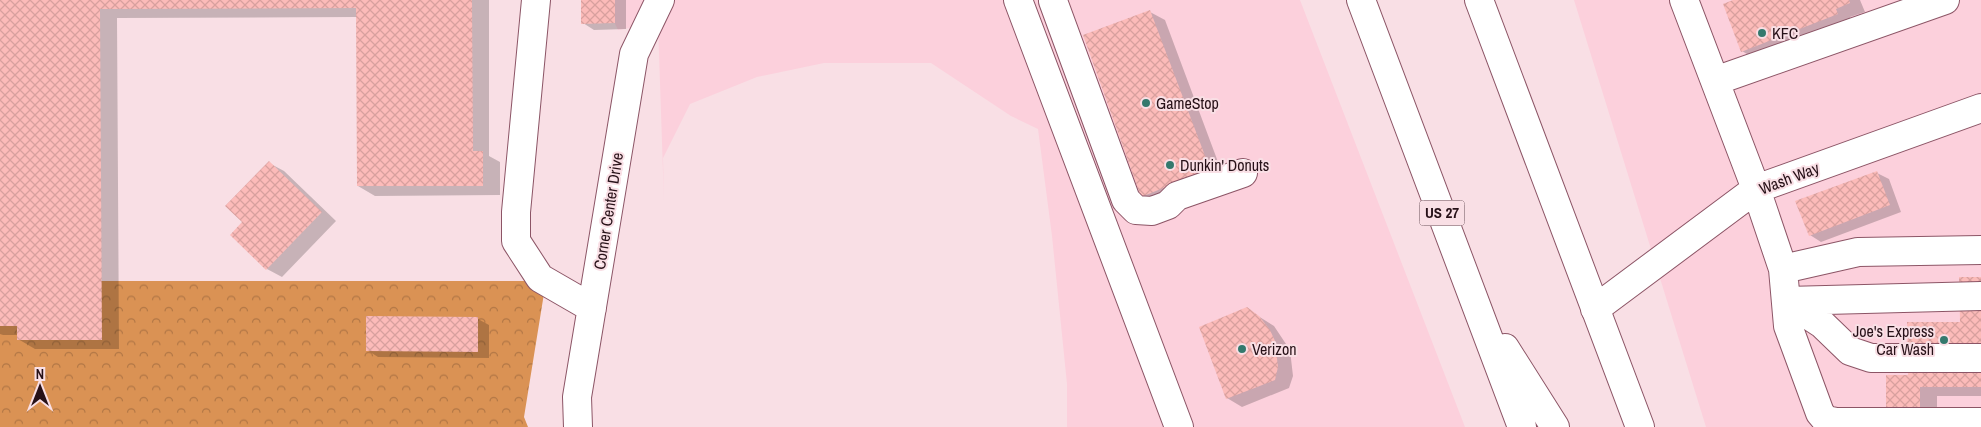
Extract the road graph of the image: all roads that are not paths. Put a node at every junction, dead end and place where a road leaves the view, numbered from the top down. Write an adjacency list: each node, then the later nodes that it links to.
1 (536, 0): 17 (main road)
2 (660, 0): 17 (main road, Corner Center Drive)
3 (1018, 0): 23 (main road)
4 (1361, 0): 16 (main road, US 27)
5 (1479, 0): 18 (main road)
6 (1684, 0): 9 (main road)
7 (1945, 0): 9 (main road)
8 (1053, 1): 11 (main road)
9 (1715, 81): 12 (main road)
10 (1981, 108): 12 (main road, Wash Way)
11 (1243, 173)
12 (1756, 189): 14 (main road); 18 (main road, Wash Way)
13 (1981, 250): 14 (main road)
14 (1783, 269): 19 (main road)
15 (1981, 296): 19 (main road)
16 (1475, 301): 24 (main road, US 27); 25 (main road)
17 (592, 308): 22 (main road, Corner Center Drive)
18 (1595, 309): 26 (main road)
19 (1787, 314): 20 (main road); 21 (main road)
20 (1981, 358)
21 (1981, 422)
22 (578, 427)
23 (1179, 427)
24 (1522, 427)
25 (1555, 427)
26 (1640, 427)

